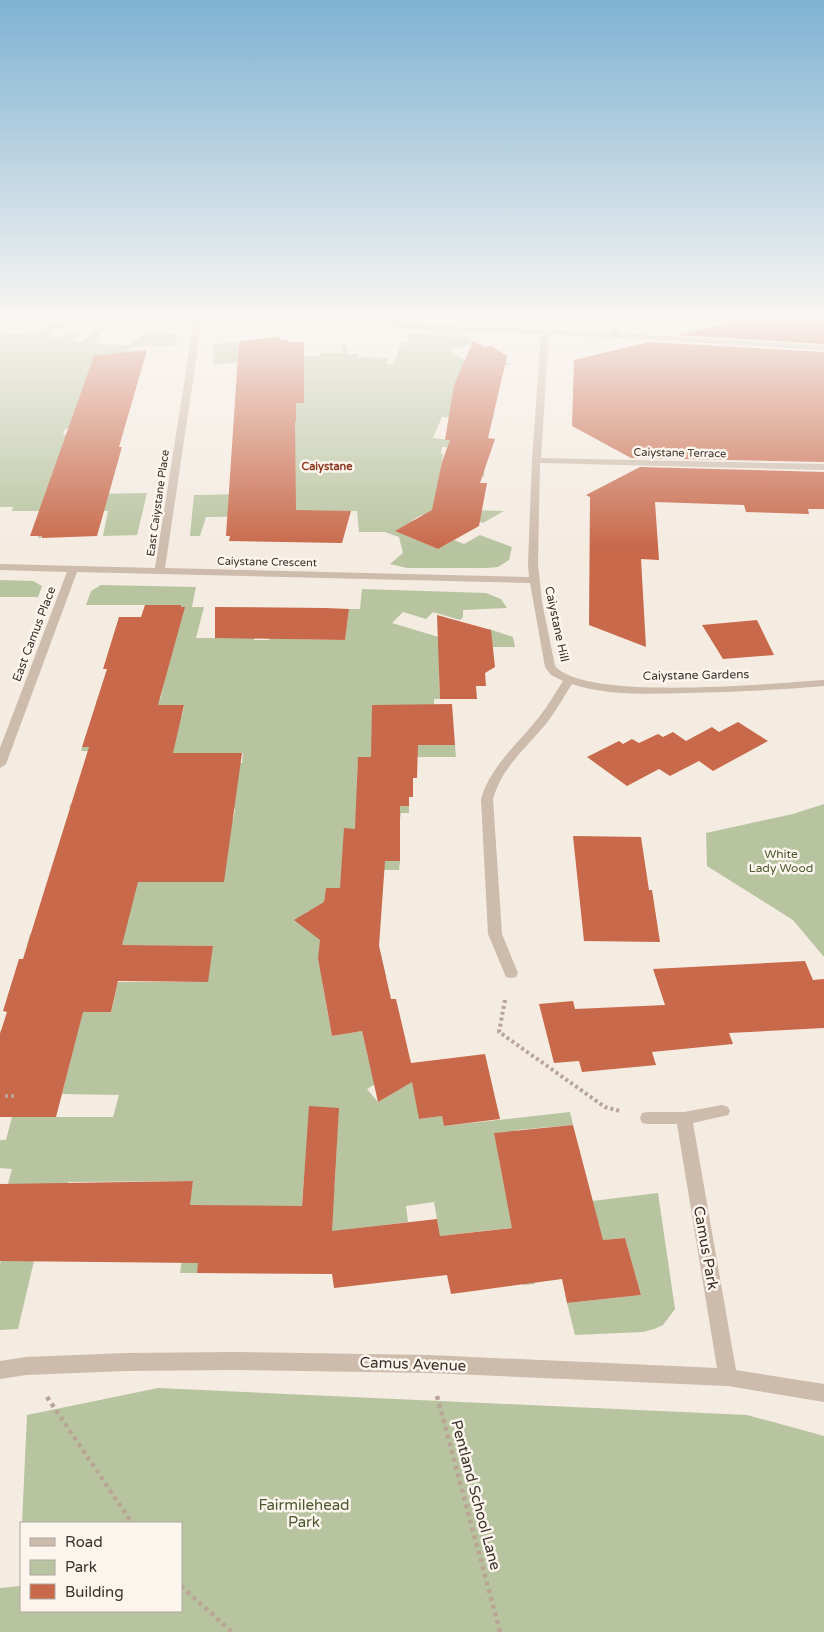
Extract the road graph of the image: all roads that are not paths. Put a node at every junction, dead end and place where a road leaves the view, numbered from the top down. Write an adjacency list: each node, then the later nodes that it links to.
1 (186, 396): 7 (street, East Caiystane Place)
2 (540, 396): 3 (street, Caiystane Hill)
3 (536, 460): 4 (street, Caiystane Terrace); 8 (street, Caiystane Hill)
4 (824, 467)
5 (0, 567): 6 (street, Caiystane Crescent)
6 (73, 569): 7 (street, Caiystane Crescent); 11 (street, East Camus Place)
7 (159, 572): 8 (street, Caiystane Crescent)
8 (533, 580): 9 (street, Caiystane Hill)
9 (569, 680): 10 (street, Caiystane Gardens); 12 (street)
10 (824, 683)
11 (0, 764)
12 (511, 973)
13 (722, 1111): 15 (street)
14 (648, 1118): 15 (street)
15 (684, 1118): 17 (street, Camus Park)
16 (0, 1370): 17 (street, Camus Avenue)
17 (728, 1377): 18 (street, Camus Avenue)
18 (824, 1393)

